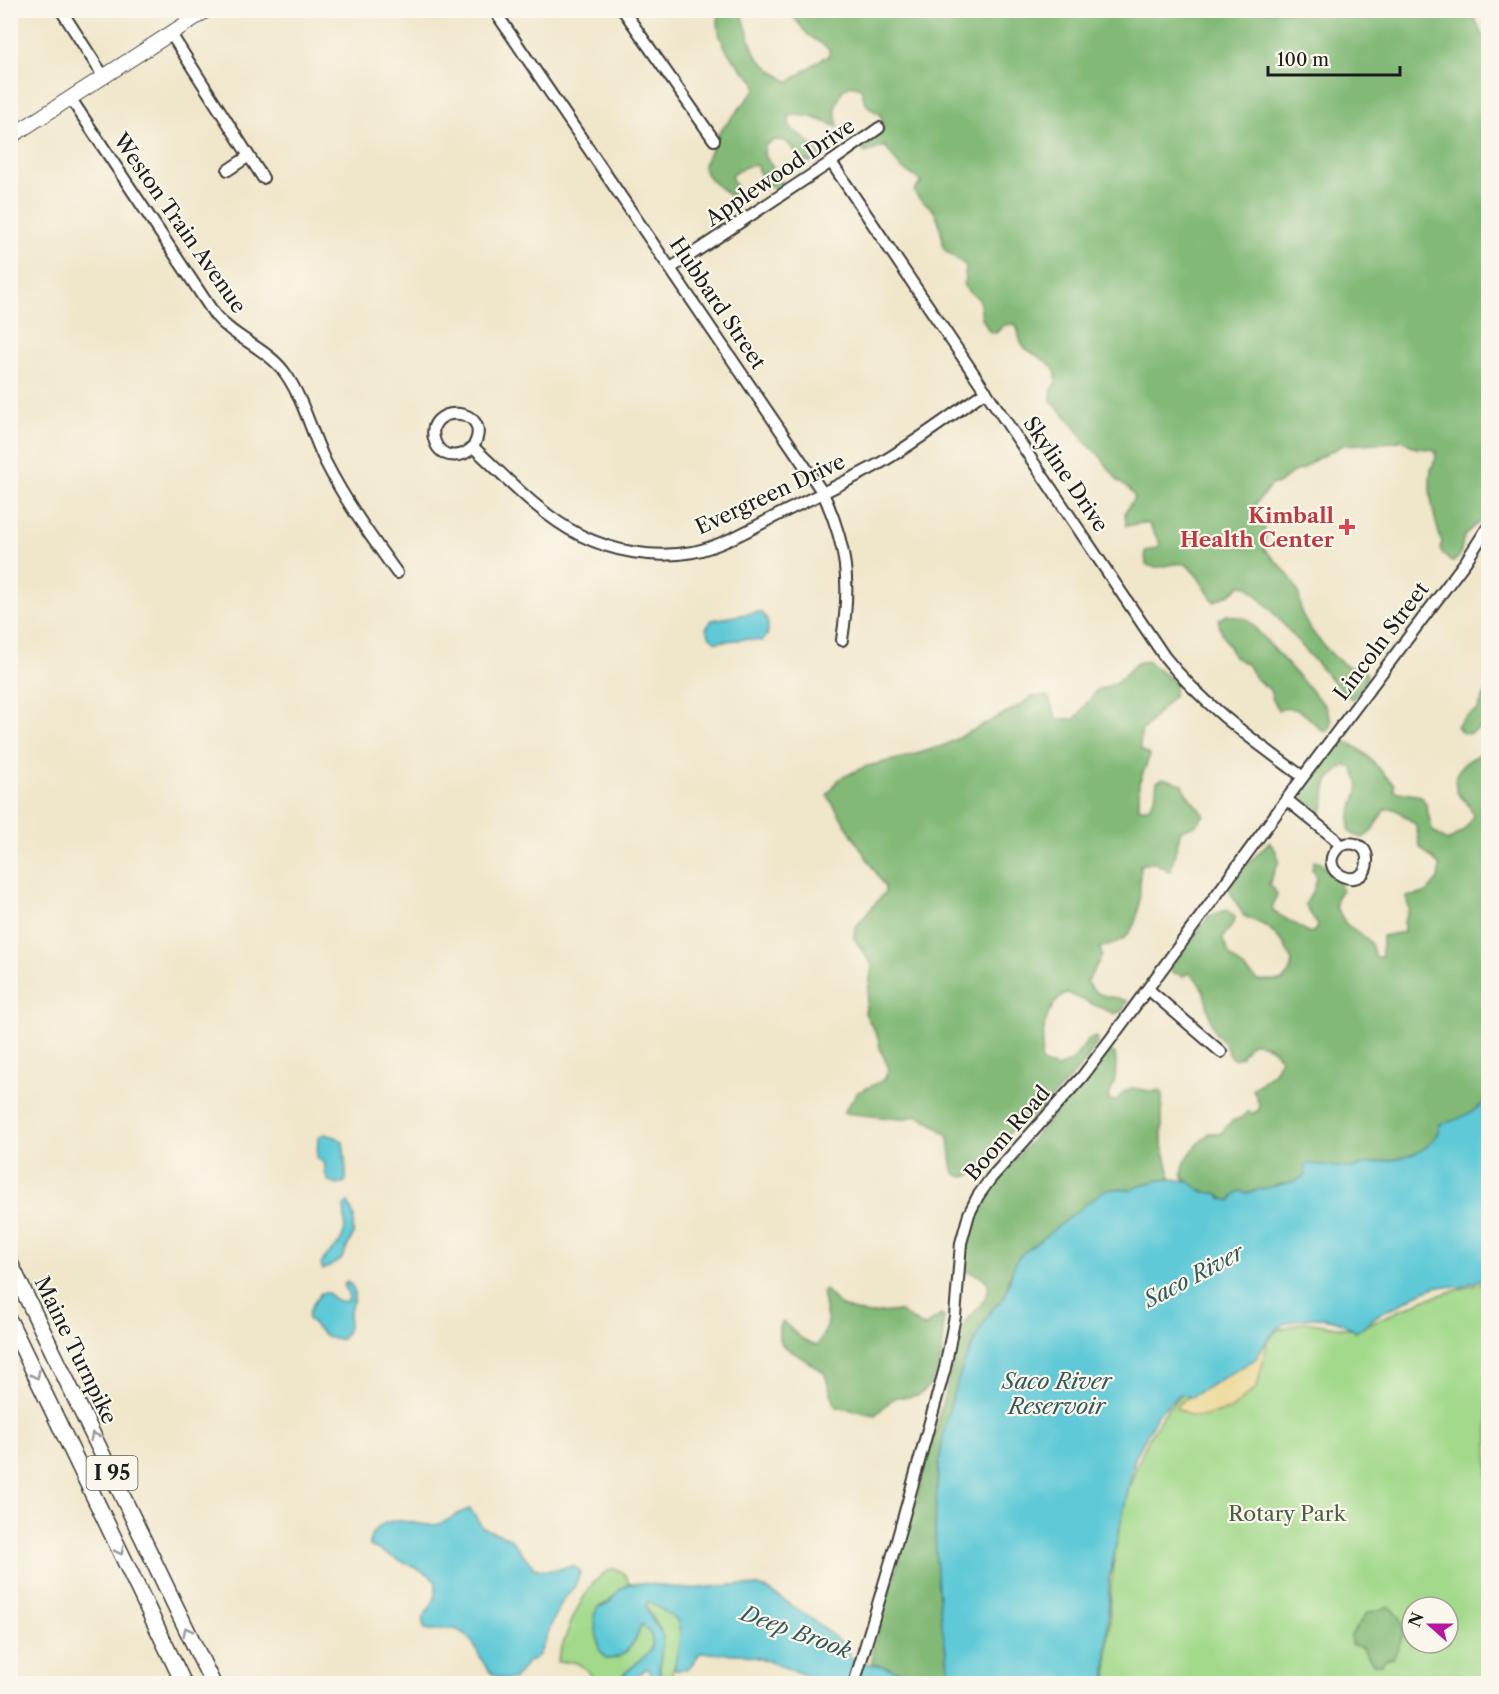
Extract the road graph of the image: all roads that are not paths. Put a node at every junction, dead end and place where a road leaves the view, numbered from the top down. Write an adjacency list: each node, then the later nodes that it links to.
1 (61, 10): 6 (street)
2 (207, 10): 5 (main road)
3 (495, 10): 15 (street, Hubbard Street)
4 (623, 10): 10 (street)
5 (171, 33): 6 (main road); 11 (street)
6 (104, 77): 7 (main road)
7 (71, 99): 9 (main road); 20 (street, Weston Train Avenue)
8 (879, 128): 12 (street, Applewood Drive)
9 (10, 137)
10 (714, 140)
11 (249, 156): 13 (street); 14 (street)
12 (831, 162): 15 (street, Applewood Drive); 16 (street, Skyline Drive)
13 (228, 170)
14 (263, 178)
15 (671, 268): 18 (street, Hubbard Street)
16 (986, 391): 18 (street, Evergreen Drive); 22 (street, Skyline Drive)
17 (473, 447): 17 (street); 18 (street, Evergreen Drive)
18 (823, 493): 21 (street, Hubbard Street)
19 (1488, 527): 22 (street, Lincoln Street)
20 (397, 573)
21 (842, 640)
22 (1303, 777): 23 (street, Boom Road)
23 (1287, 800): 24 (street); 25 (street, Boom Road)
24 (1340, 846)
25 (1148, 989): 26 (street); 31 (street, Boom Road)
26 (1221, 1052)
27 (10, 1263): 30 (highway, Maine Turnpike / I 95, one-way to 27)
28 (10, 1322): 29 (highway, I 95, one-way to 29)
29 (184, 1683)
30 (213, 1683)
31 (854, 1683)

